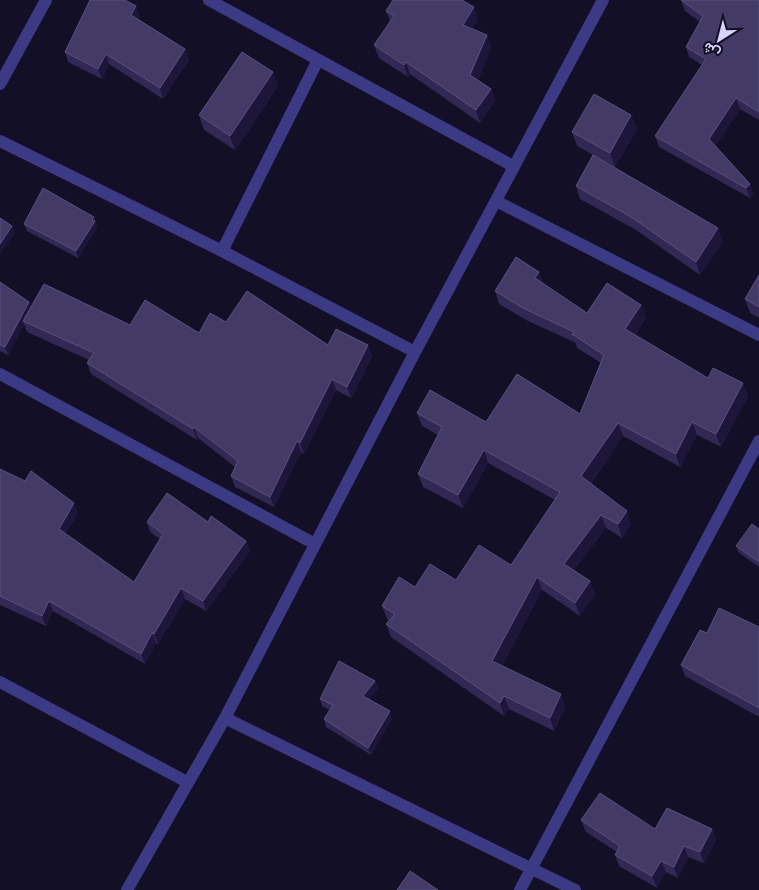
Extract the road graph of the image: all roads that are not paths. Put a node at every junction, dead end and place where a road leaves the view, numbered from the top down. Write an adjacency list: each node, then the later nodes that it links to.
1 (46, 0): 5 (street)
2 (209, 0): 4 (street)
3 (603, 0): 7 (street)
4 (318, 60): 7 (street); 9 (street)
5 (0, 84)
6 (0, 141): 9 (street)
7 (513, 166): 8 (street)
8 (496, 200): 10 (street); 11 (street)
9 (222, 251): 11 (street)
10 (759, 336)
11 (415, 352): 14 (street)
12 (0, 374): 14 (street)
13 (759, 441): 18 (street)
14 (315, 544): 16 (street)
15 (0, 682): 17 (street)
16 (224, 718): 17 (street); 18 (street)
17 (187, 782): 19 (street)
18 (532, 870): 20 (street); 21 (street)
19 (127, 890)
20 (520, 890)
21 (575, 890)

